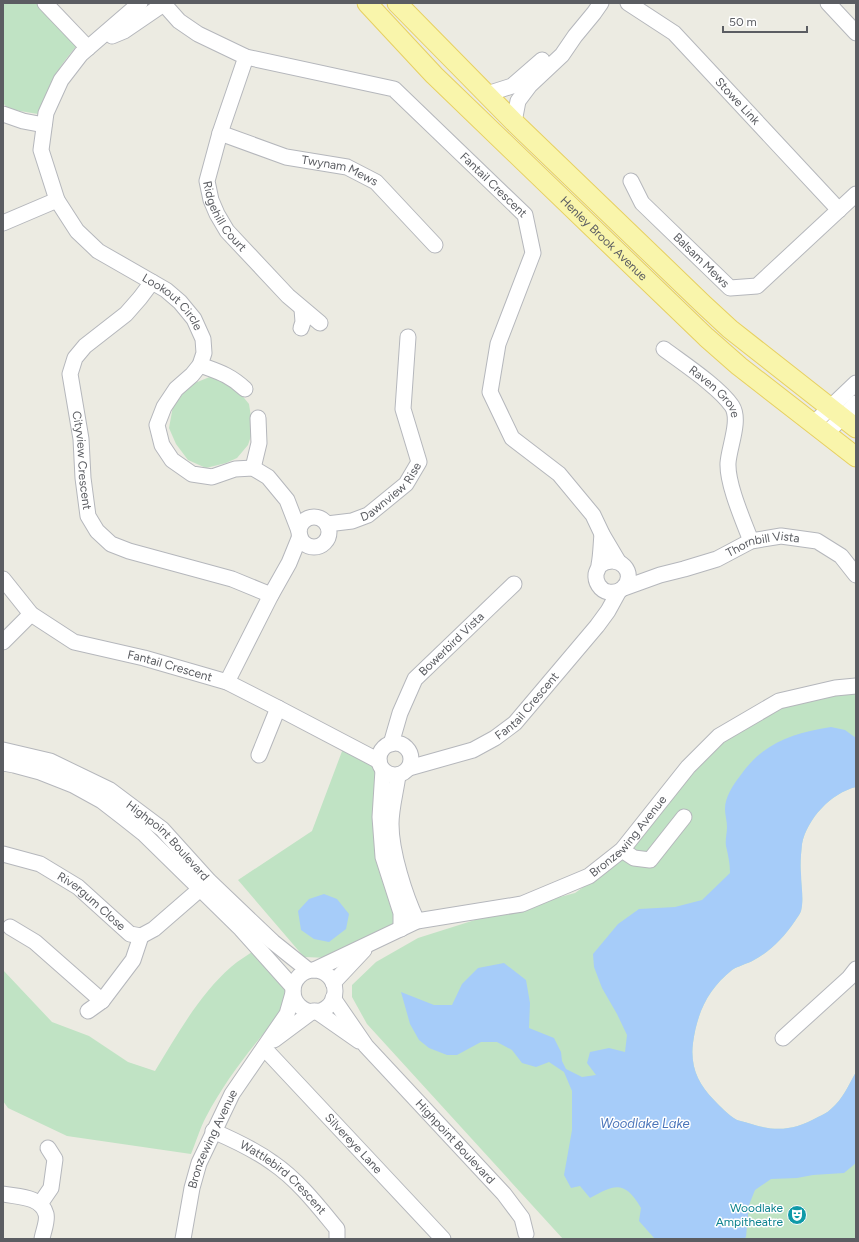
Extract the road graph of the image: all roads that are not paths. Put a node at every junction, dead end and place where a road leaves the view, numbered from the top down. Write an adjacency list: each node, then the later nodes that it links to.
1 (45, 3): 11 (street)
2 (140, 3): 11 (street, Lookout Circle)
3 (164, 3): 11 (street, Lookout Circle); 12 (street, Fantail Crescent)
4 (367, 3): 36 (main road, Henley Brook Avenue)
5 (397, 3): 13 (main road, Henley Brook Avenue)
6 (600, 3): 10 (street)
7 (628, 3): 21 (street, Stowe Link)
8 (828, 3): 9 (street)
9 (856, 32)
10 (575, 36): 13 (street); 15 (street)
11 (88, 48): 16 (street, Lookout Circle)
12 (246, 57): 17 (street, Ridgehill Court); 42 (street, Fantail Crescent)
13 (487, 94): 15 (main road, Henley Brook Avenue)
14 (3, 114): 16 (street)
15 (514, 122): 35 (main road, Henley Brook Avenue)
16 (44, 125): 20 (street, Lookout Circle)
17 (220, 133): 23 (street, Twynam Mews); 25 (street, Ridgehill Court)
18 (631, 181): 21 (street, Balsam Mews)
19 (856, 194): 21 (street, Balsam Mews)
20 (57, 200): 22 (street); 24 (street, Lookout Circle)
21 (839, 210)
22 (3, 223)
23 (435, 245)
24 (152, 282): 30 (street, Lookout Circle); 53 (street, Cityview Crescent)
25 (302, 309): 26 (street, Ridgehill Court); 27 (street)
26 (320, 323)
27 (301, 328)
28 (408, 337): 41 (street, Dawnview Rise)
29 (664, 349): 44 (street, Raven Grove)
30 (200, 366): 32 (street); 38 (street)
31 (856, 383): 35 (street)
32 (244, 389)
33 (856, 403): 35 (street)
34 (258, 418): 38 (street)
35 (843, 418): 36 (street)
36 (820, 429): 37 (main road, Henley Brook Avenue)
37 (856, 457)
38 (253, 468): 39 (street)
39 (287, 500): 40 (street); 43 (street)
40 (314, 517): 41 (street); 43 (street)
41 (328, 530): 43 (street)
42 (602, 534): 45 (street, Fantail Crescent); 46 (street)
43 (302, 538): 53 (street)
44 (751, 541): 47 (street, Thornbill Vista); 48 (street, Thornbill Vista)
45 (622, 564): 46 (street); 47 (street, Thornbill Vista); 52 (street)
46 (599, 566): 51 (street)
47 (660, 575): 52 (street, Thornbill Vista)
48 (856, 575)
49 (3, 579): 54 (street, Fantail Crescent)
50 (514, 584): 60 (street, Bowerbird Vista)
51 (600, 588): 52 (street); 55 (street)
52 (621, 589): 55 (street, Fantail Crescent)
53 (271, 595): 57 (street)
54 (30, 614): 56 (street); 57 (street, Fantail Crescent)
55 (597, 626): 65 (street, Fantail Crescent)
56 (3, 642)
57 (227, 682): 59 (street, Fantail Crescent)
58 (856, 686): 69 (street, Bronzewing Avenue)
59 (278, 708): 61 (street, Fantail Crescent); 64 (street)
60 (400, 713): 62 (street, Bowerbird Vista); 65 (street)
61 (348, 744): 62 (street, Fantail Crescent); 67 (street, Fantail Crescent)
62 (389, 744): 65 (street, Fantail Crescent); 67 (street, Bowerbird Vista)
63 (3, 750): 71 (street, Highpoint Boulevard)
64 (259, 755)
65 (406, 761): 67 (street, Fantail Crescent); 72 (street)
66 (3, 763): 71 (street, Highpoint Boulevard)
67 (381, 766): 74 (street)
68 (684, 817): 69 (street)
69 (622, 850): 72 (street, Bronzewing Avenue)
70 (3, 854): 75 (street, Rivergum Close)
71 (205, 885): 75 (street); 78 (street, Highpoint Boulevard); 80 (street, Highpoint Boulevard)
72 (417, 921): 74 (street, Bronzewing Avenue)
73 (10, 927): 82 (street)
74 (400, 929): 76 (street, Bronzewing Avenue)
75 (141, 936): 82 (street)
76 (373, 941): 78 (street, Bronzewing Avenue); 79 (street, Bronzewing Avenue)
77 (856, 969): 85 (street)
78 (311, 970): 79 (street); 80 (street)
79 (333, 983): 81 (street)
80 (293, 991): 84 (street); 87 (street, Bronzewing Avenue)
81 (333, 998): 84 (street); 86 (street, Highpoint Boulevard)
82 (102, 1001): 83 (street)
83 (88, 1011)
84 (314, 1011): 86 (street, Highpoint Boulevard); 87 (street, Bronzewing Avenue)
85 (783, 1038)
86 (366, 1046): 92 (street, Highpoint Boulevard)
87 (264, 1048): 88 (street, Bronzewing Avenue); 96 (street, Silvereye Lane)
88 (213, 1131): 94 (street, Bronzewing Avenue); 95 (street, Wattlebird Crescent)
89 (48, 1148): 91 (street)
90 (3, 1194): 91 (street)
91 (43, 1210): 93 (street)
92 (529, 1237)
93 (42, 1239)
94 (183, 1239)
95 (337, 1239)
96 (443, 1239)

